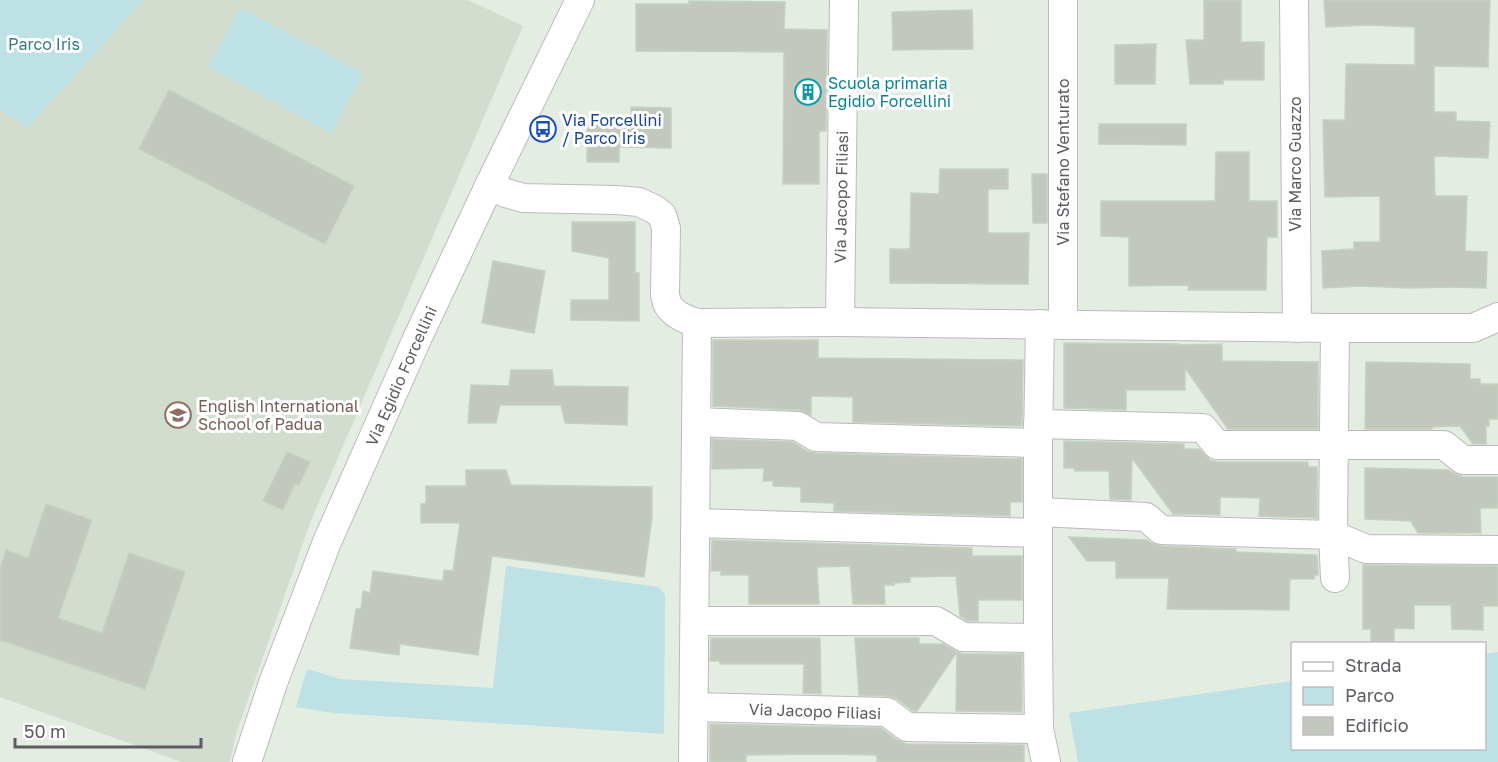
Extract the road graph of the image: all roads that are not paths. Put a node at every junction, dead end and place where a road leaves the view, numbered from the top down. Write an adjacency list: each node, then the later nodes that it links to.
1 (580, 0): 5 (street, Via Egidio Forcellini)
2 (844, 0): 7 (street, Via Jacopo Filiasi)
3 (1063, 0): 9 (street, Via Stefano Venturato)
4 (1294, 0): 10 (street, Via Marco Guazzo)
5 (489, 186): 8 (street); 25 (street, Via Egidio Forcellini)
6 (1498, 317): 11 (street)
7 (840, 322): 8 (street); 9 (street)
8 (697, 323): 12 (street)
9 (1052, 325): 10 (street); 13 (street)
10 (1296, 328): 11 (street)
11 (1335, 328): 14 (street)
12 (697, 422): 13 (street); 16 (street)
13 (1038, 433): 14 (street); 17 (street)
14 (1334, 446): 15 (street); 18 (street)
15 (1498, 460)
16 (696, 522): 17 (street); 21 (street)
17 (1039, 523): 18 (street); 22 (street)
18 (1334, 535): 19 (street); 20 (street)
19 (1498, 550)
20 (1335, 578)
21 (696, 621): 22 (street); 23 (street)
22 (1038, 638): 24 (street)
23 (694, 707): 24 (street, Via Jacopo Filiasi); 26 (street)
24 (1040, 729): 27 (street)
25 (247, 762)
26 (693, 762)
27 (1046, 762)

